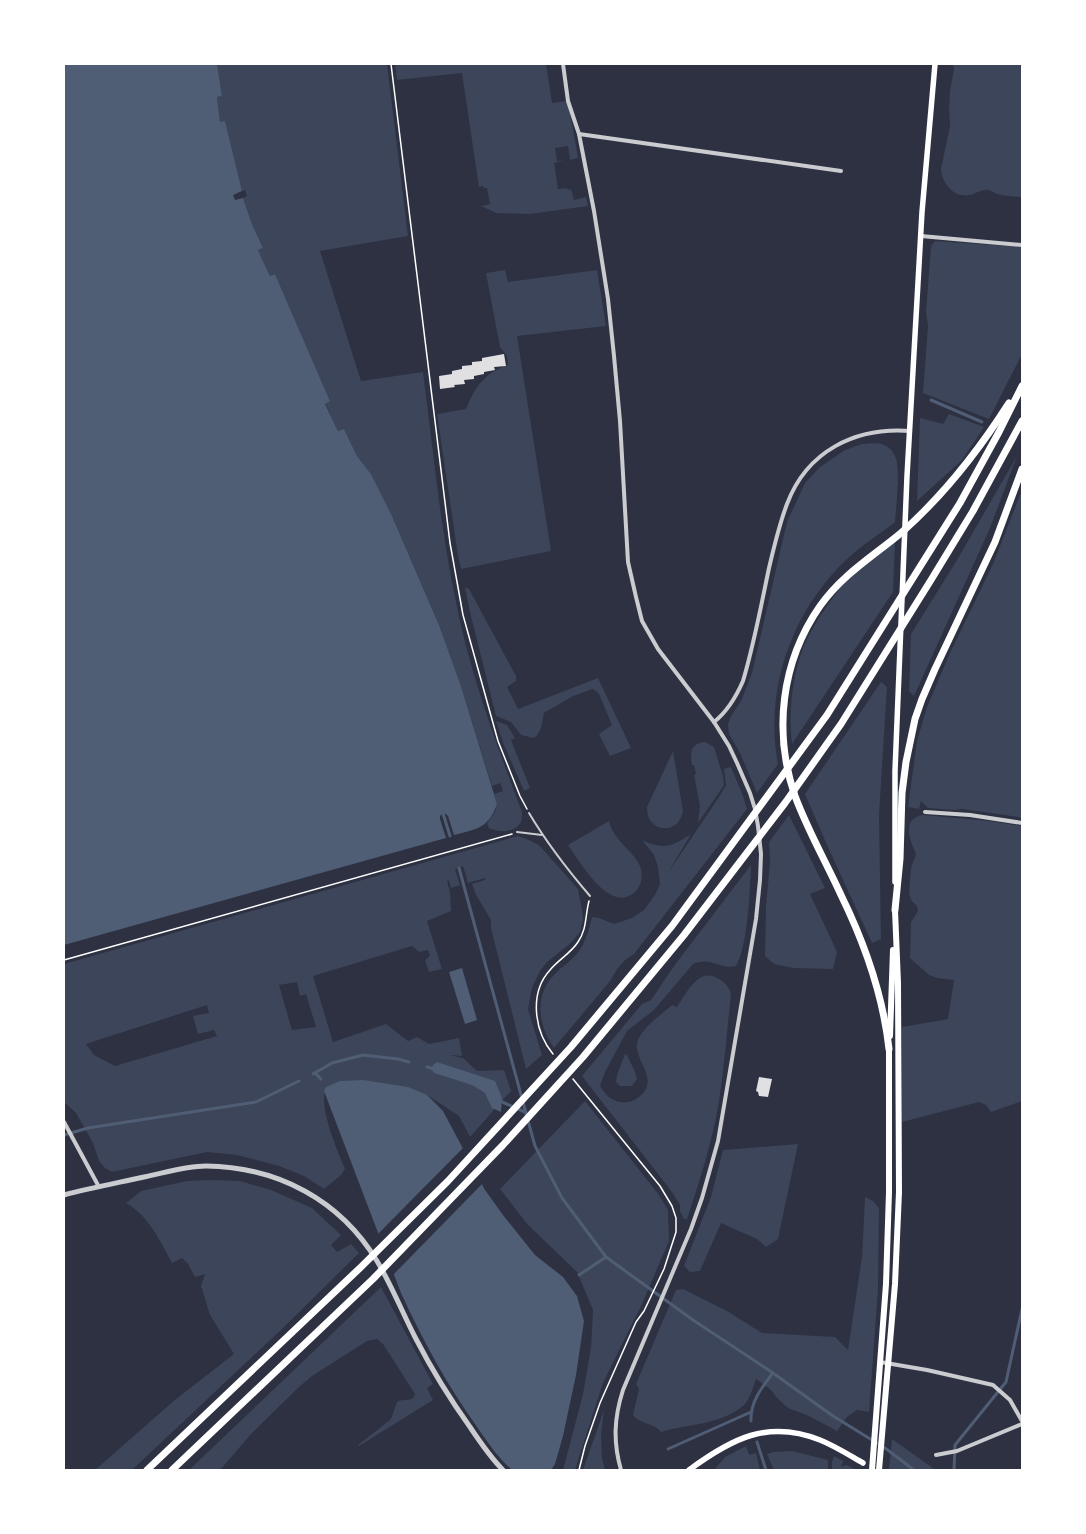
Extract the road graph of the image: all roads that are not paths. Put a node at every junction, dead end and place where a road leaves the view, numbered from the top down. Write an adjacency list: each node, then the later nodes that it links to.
1 (563, 64): 3 (street)
2 (935, 64): 5 (main road)
3 (579, 134): 4 (street); 12 (street)
4 (841, 171)
5 (921, 236): 6 (street); 10 (main road)
6 (1022, 245)
7 (1022, 382): 20 (highway)
8 (1022, 386): 29 (highway)
9 (1022, 421): 30 (highway)
10 (910, 431): 12 (street); 19 (main road)
11 (1022, 469): 19 (highway)
12 (714, 722): 32 (street)
13 (924, 812): 15 (street)
14 (529, 814): 17 (lane)
15 (1022, 823)
16 (517, 832): 17 (lane)
17 (542, 835): 18 (lane)
18 (590, 896)
19 (895, 910): 20 (main road); 25 (main road)
20 (889, 1049): 24 (main road)
21 (64, 1122): 22 (street)
22 (99, 1187): 23 (street); 31 (street)
23 (64, 1195)
24 (880, 1362): 25 (street); 34 (main road)
25 (889, 1363): 26 (street); 35 (main road)
26 (1022, 1423): 27 (street)
27 (936, 1455)
28 (863, 1463): 33 (main road)
29 (147, 1470)
30 (172, 1470)
31 (502, 1470)
32 (621, 1470)
33 (689, 1470)
34 (872, 1470)
35 (879, 1470)

